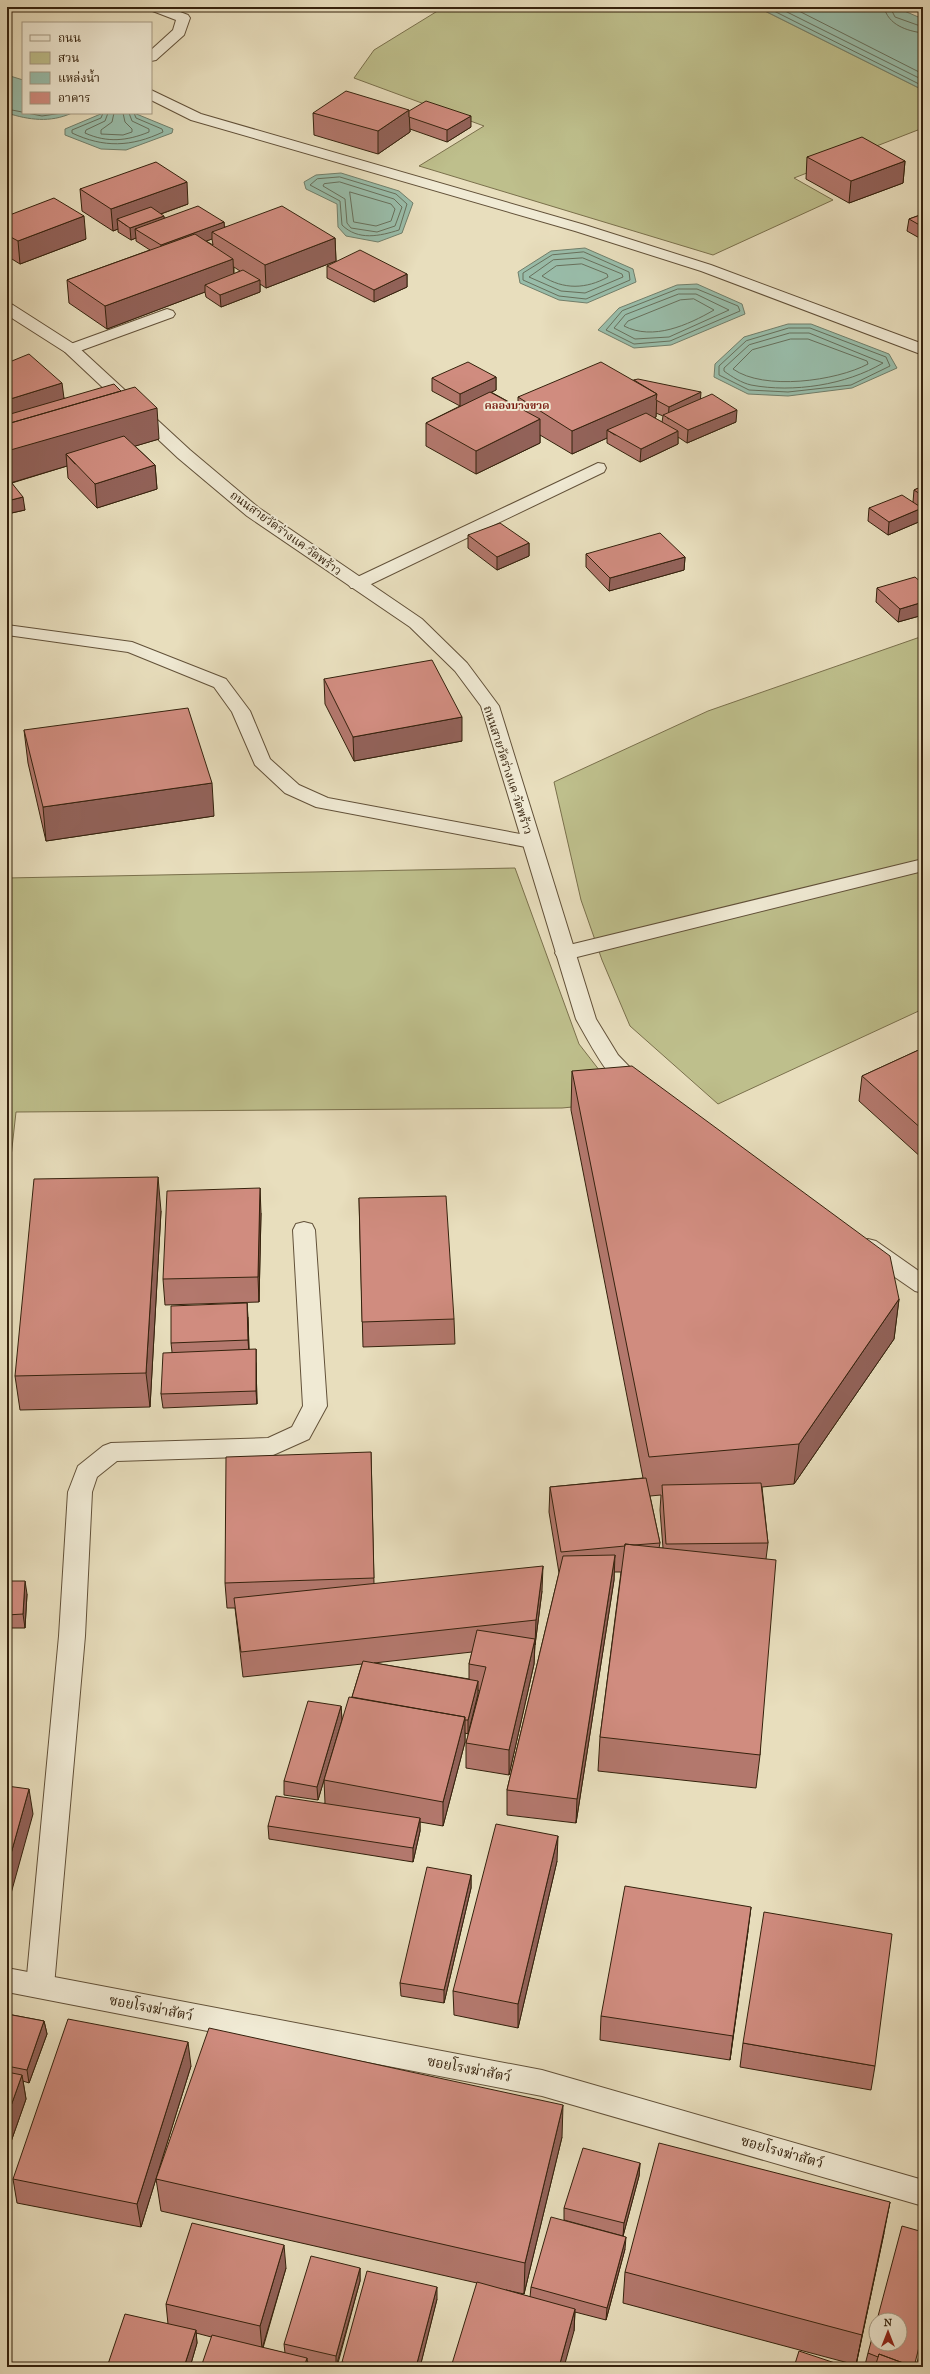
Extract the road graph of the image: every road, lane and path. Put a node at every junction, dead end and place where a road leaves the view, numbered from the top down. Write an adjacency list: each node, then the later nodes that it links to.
1 (155, 7): 2 (street)
2 (152, 56)
3 (152, 95): 7 (street)
4 (7, 308): 6 (street, ถนนสายวัดร่างแค-วัดพร้าว)
5 (167, 314): 6 (street)
6 (71, 349): 9 (street, ถนนสายวัดร่างแค-วัดพร้าว)
7 (923, 350)
8 (598, 468): 9 (street)
9 (357, 584): 11 (street, ถนนสายวัดร่างแค-วัดพร้าว)
10 (7, 630): 11 (street)
11 (531, 842): 13 (street, ถนนสายวัดร่างแค-วัดพร้าว)
12 (923, 865): 13 (street)
13 (565, 953): 14 (street, ถนนสายวัดร่างแค-วัดพร้าว)
14 (649, 1100)
15 (304, 1230): 19 (street)
16 (851, 1236): 17 (street)
17 (923, 1285)
18 (7, 1980): 19 (street, ซอยโรงฆ่าสัตว์)
19 (40, 1986): 20 (street, ซอยโรงฆ่าสัตว์)
20 (923, 2193)

